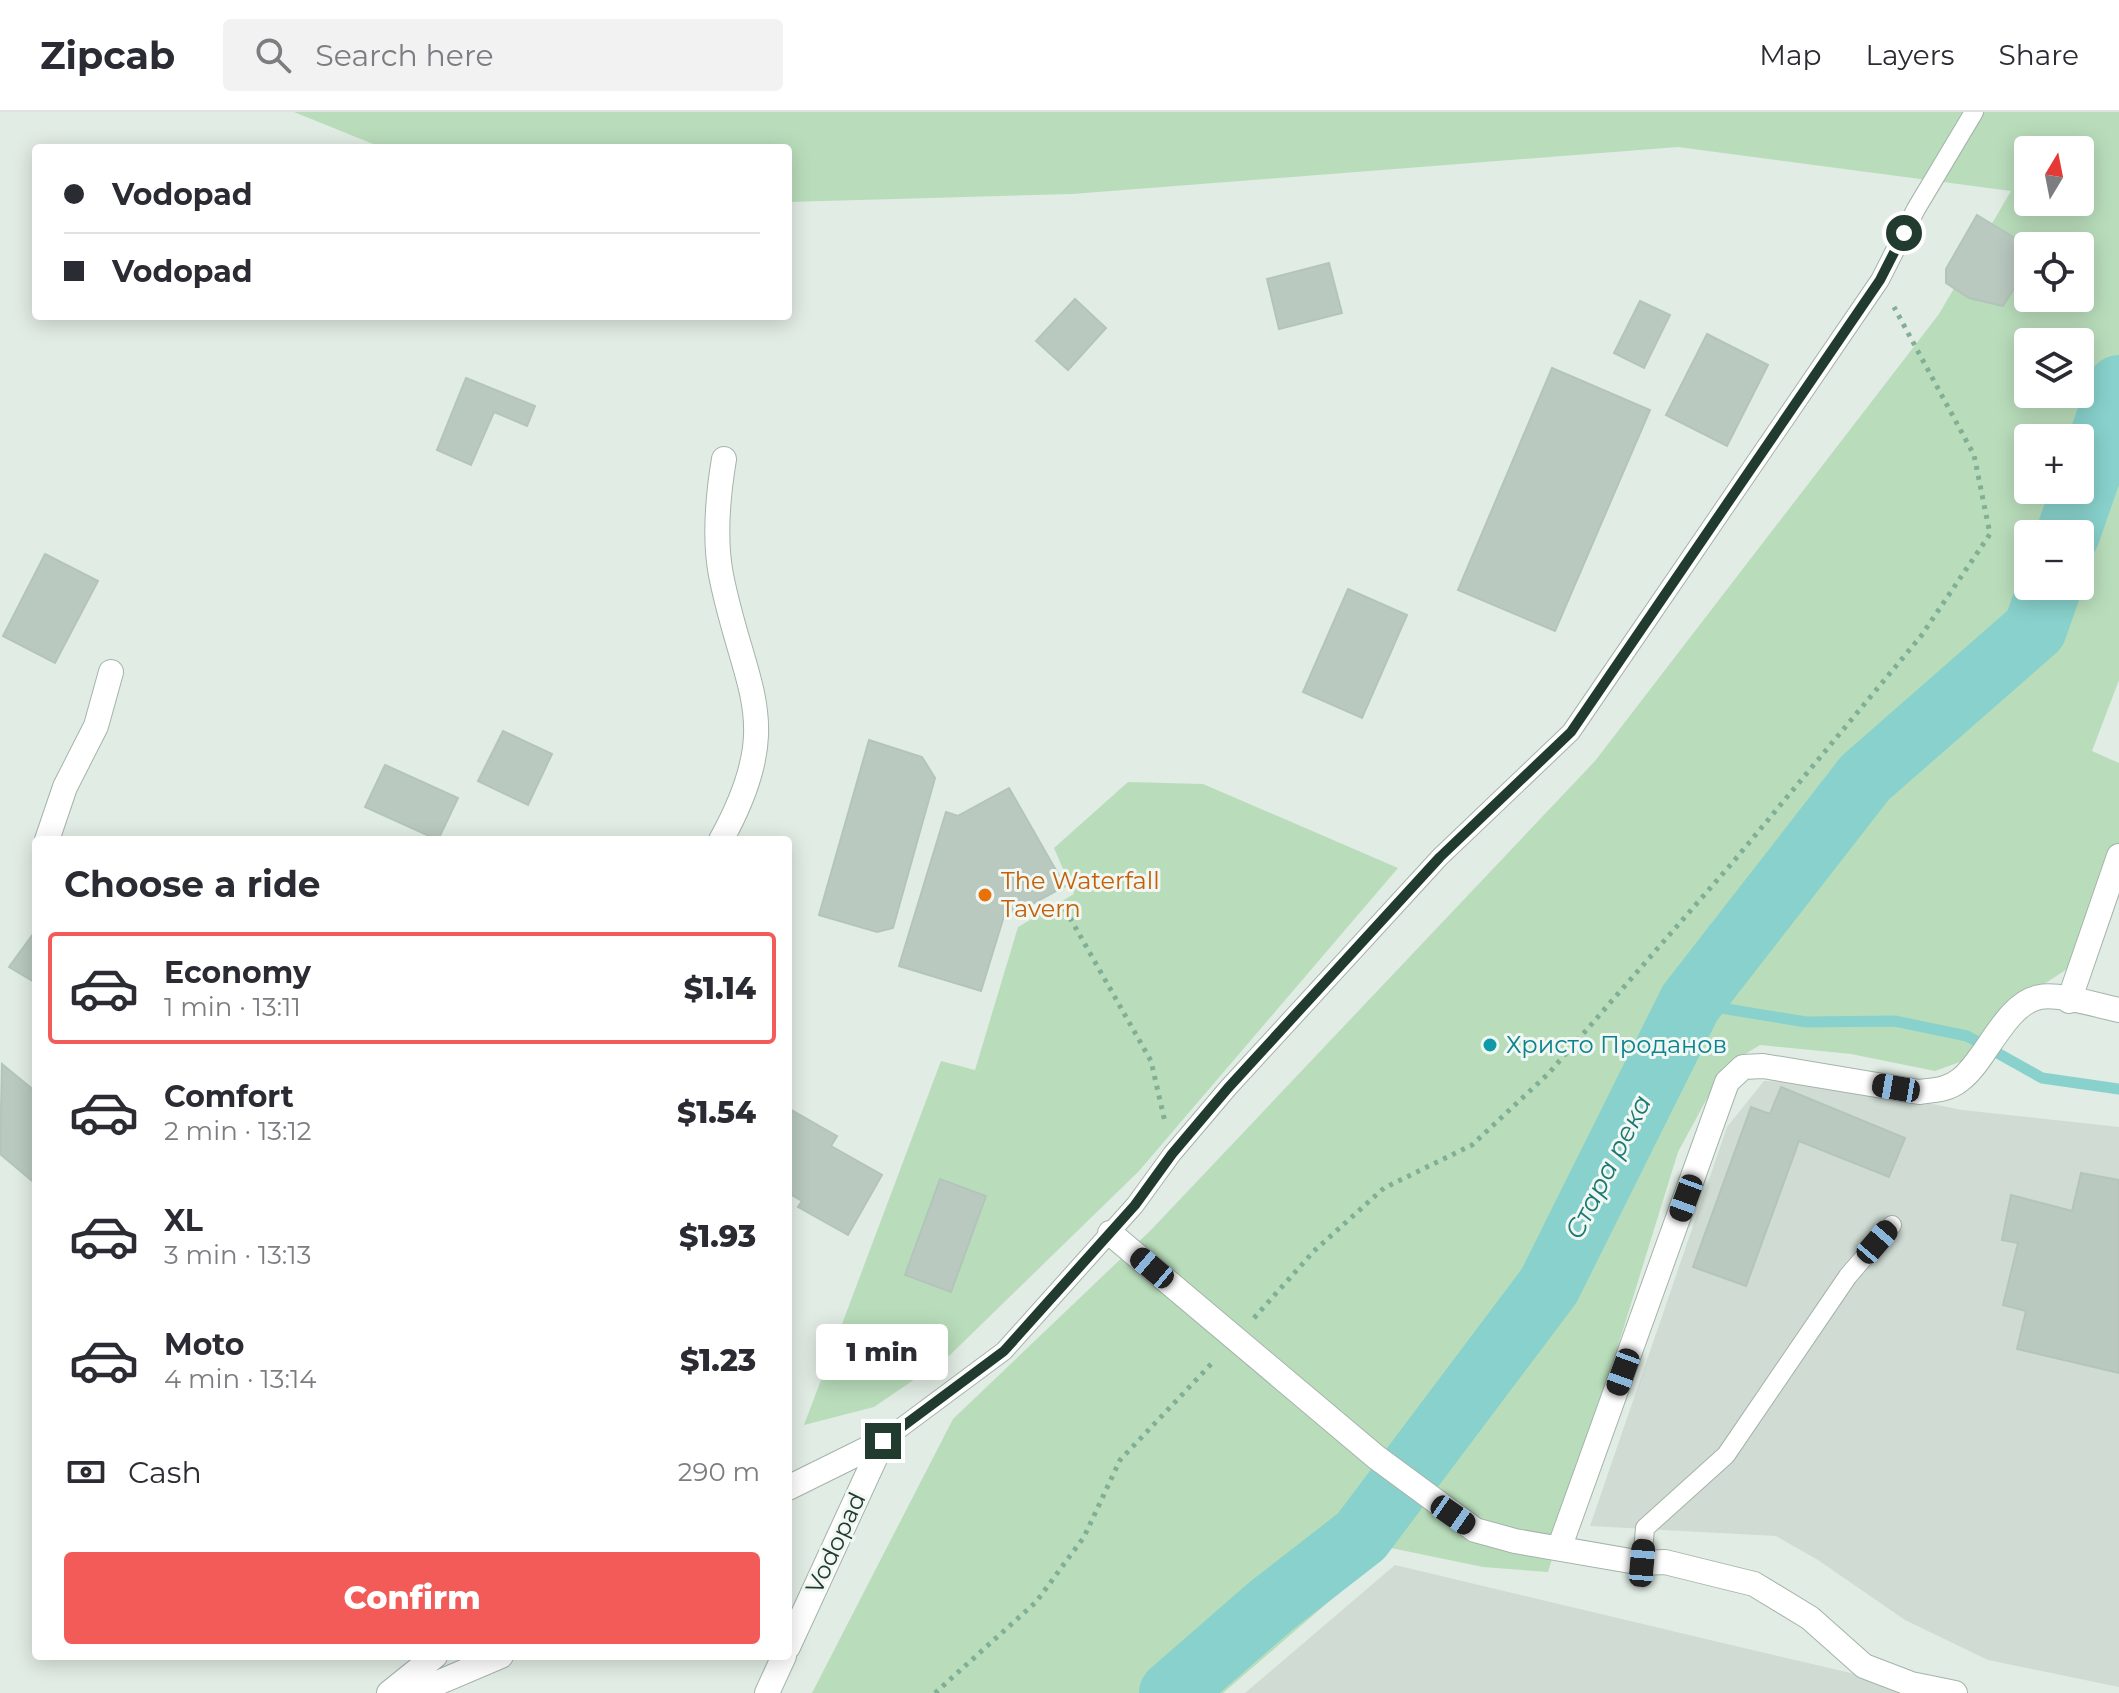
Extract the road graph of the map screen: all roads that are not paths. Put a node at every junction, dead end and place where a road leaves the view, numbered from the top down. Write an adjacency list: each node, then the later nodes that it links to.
1 (1974, 112): 10 (lane, Vodopad)
2 (724, 459): 5 (street)
3 (111, 672): 4 (street)
4 (48, 836)
5 (723, 836)
6 (2119, 856): 7 (street)
7 (2069, 1001): 8 (street); 13 (street)
8 (2119, 1010)
9 (1892, 1225): 14 (lane)
10 (1110, 1233): 11 (lane, Vodopad); 13 (street)
11 (883, 1441): 12 (street); 15 (street, Vodopad)
12 (792, 1486)
13 (1560, 1546): 14 (street)
14 (1642, 1563): 22 (street)
15 (792, 1638)
16 (430, 1660): 19 (street)
17 (492, 1660): 20 (street)
18 (782, 1660): 21 (street)
19 (389, 1693)
20 (414, 1693)
21 (767, 1693)
22 (1955, 1693)

